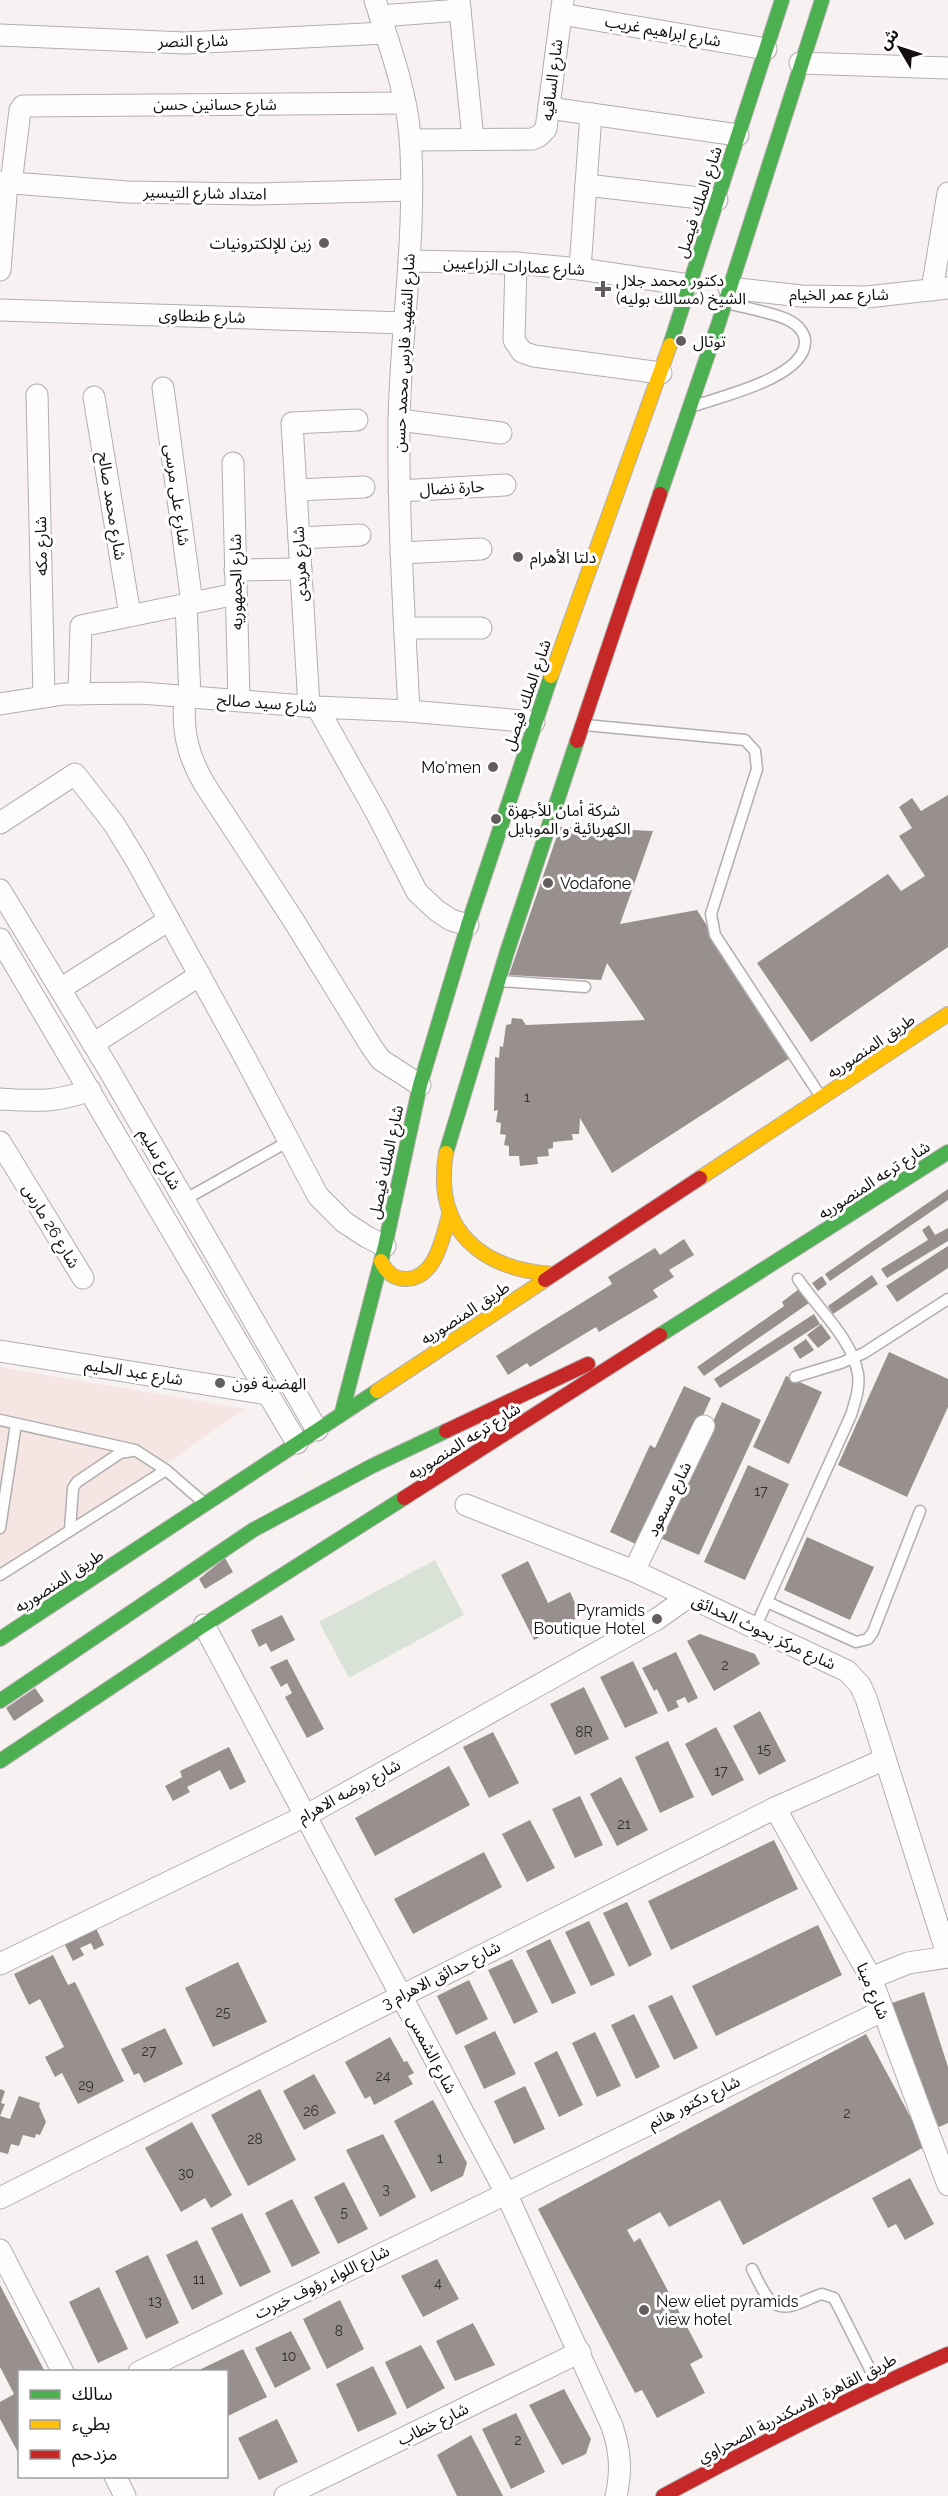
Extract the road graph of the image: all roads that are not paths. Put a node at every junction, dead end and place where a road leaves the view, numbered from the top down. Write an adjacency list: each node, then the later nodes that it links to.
1 (782, 0): 7 (main road, شارع الملك فيصل)
2 (822, 0): 8 (main road)
3 (460, 5): 5 (street, شارع النصر); 14 (street)
4 (562, 7): 7 (street, شارع ابراهيم غريب); 11 (street, شارع الساقيه)
5 (380, 16): 6 (street, شارع النصر); 10 (street, شارع الشهيد فارس محمد حسن)
6 (0, 35)
7 (766, 49): 13 (main road, شارع الملك فيصل)
8 (800, 63): 9 (street); 27 (main road)
9 (948, 68)
10 (405, 103): 15 (street, شارع الشهيد فارس محمد حسن); 16 (street, شارع حسانين حسن)
11 (549, 108): 12 (street); 14 (street, شارع الساقيه)
12 (591, 114): 13 (street); 17 (street)
13 (738, 135): 20 (main road, شارع الملك فيصل)
14 (473, 139): 15 (street, شارع الساقيه)
15 (410, 140): 18 (street, شارع الشهيد فارس محمد حسن)
16 (6, 183): 18 (street, امتداد شارع التيسير); 24 (street)
17 (586, 185): 20 (street); 23 (street)
18 (411, 190): 21 (street, شارع الشهيد فارس محمد حسن)
19 (948, 193): 26 (street)
20 (717, 200): 25 (main road, شارع الملك فيصل)
21 (409, 261): 22 (street, شارع عمارات الزراعيين); 29 (street, شارع الشهيد فارس محمد حسن)
22 (516, 263): 23 (street, شارع عمارات الزراعيين); 30 (street)
23 (580, 269): 25 (street, شارع عمارات الزراعيين)
24 (0, 270)
25 (689, 285): 30 (main road, شارع الملك فيصل)
26 (940, 289): 27 (street, شارع عمر الخيام)
27 (727, 296): 34 (main road); 34 (lane)
28 (0, 310): 29 (street, شارع طنطاوى)
29 (405, 323): 36 (street, شارع الشهيد فارس محمد حسن)
30 (661, 373): 61 (main road, شارع الملك فيصل)
31 (163, 388): 50 (street, شارع على مرسى)
32 (37, 395): 56 (street, شارع مكه)
33 (94, 398): 51 (street, شارع محمد صالح)
34 (689, 409): 62 (main road)
35 (357, 420): 41 (street, شارع هريدى)
36 (399, 420): 37 (street); 42 (street, شارع الشهيد فارس محمد حسن)
37 (501, 433)
38 (233, 463): 48 (street, شارع الجمهوريه)
39 (505, 485): 42 (street, حارة نضال)
40 (364, 487): 41 (street)
41 (296, 490): 44 (street, شارع هريدى)
42 (399, 491): 46 (street, شارع الشهيد فارس محمد حسن)
43 (360, 535): 44 (street)
44 (299, 538): 47 (street, شارع هريدى)
45 (481, 549): 46 (street)
46 (401, 553): 52 (street, شارع الشهيد فارس محمد حسن)
47 (301, 569): 48 (street); 59 (street, شارع هريدى)
48 (235, 570): 49 (street, شارع الجمهوريه)
49 (236, 594): 50 (street); 57 (street, شارع الجمهوريه)
50 (189, 603): 51 (street); 55 (street, شارع على مرسى)
51 (130, 615): 54 (street)
52 (405, 628): 53 (street); 60 (street, شارع الشهيد فارس محمد حسن)
53 (482, 628)
54 (79, 694): 55 (street, شارع سيد صالح); 56 (street, شارع سيد صالح)
55 (188, 696): 57 (street, شارع سيد صالح); 74 (street, شارع على مرسى)
56 (44, 697): 58 (street, شارع سيد صالح)
57 (239, 700): 59 (street, شارع سيد صالح)
58 (0, 704)
59 (313, 706): 60 (street, شارع سيد صالح); 66 (street)
60 (409, 711): 61 (street, شارع سيد صالح)
61 (534, 722): 66 (main road, شارع الملك فيصل)
62 (582, 725): 69 (main road); 77 (lane)
63 (0, 823): 65 (street)
64 (0, 890): 71 (street, شارع سليم)
65 (169, 920): 68 (street); 71 (street)
66 (468, 925): 74 (main road, شارع الملك فيصل)
67 (0, 939): 75 (street, شارع سليم)
68 (200, 975): 73 (street); 78 (street)
69 (497, 981): 70 (lane); 82 (main road)
70 (585, 987)
71 (60, 989): 73 (street, شارع سليم)
72 (948, 1014): 77 (main road, طريق المنصوريه)
73 (93, 1044): 81 (street, شارع سليم)
74 (420, 1085): 83 (main road, شارع الملك فيصل)
75 (90, 1090): 76 (street); 93 (street, شارع سليم)
76 (0, 1099)
77 (822, 1099): 84 (main road, طريق المنصوريه)
78 (289, 1141): 81 (lane); 83 (street)
79 (0, 1142): 85 (street, شارع 26 مارس)
80 (948, 1152): 89 (main road, شارع ترعه المنصوريه)
81 (184, 1200): 98 (street, شارع سليم)
82 (450, 1212): 83 (main road); 84 (main road)
83 (383, 1254): 94 (main road, شارع الملك فيصل)
84 (554, 1274): 94 (main road, طريق المنصوريه)
85 (83, 1278)
86 (798, 1279): 91 (lane)
87 (948, 1299): 91 (lane)
88 (0, 1332): 90 (street)
89 (640, 1349): 111 (main road, شارع ترعه المنصوريه); 114 (main road)
90 (6, 1352): 93 (street, شارع عبد الحليم)
91 (853, 1358): 92 (lane); 110 (lane)
92 (795, 1377)
93 (268, 1394): 99 (street, شارع سليم)
94 (342, 1412): 98 (main road, طريق المنصوريه)
95 (0, 1420): 96 (lane)
96 (16, 1424): 100 (lane); 105 (lane)
97 (704, 1426): 107 (street, شارع مسعود)
98 (317, 1430): 99 (main road, طريق المنصوريه)
99 (297, 1443): 102 (main road, طريق المنصوريه)
100 (135, 1450): 101 (lane); 106 (lane)
101 (166, 1470): 102 (lane); 106 (lane)
102 (206, 1505): 113 (main road, طريق المنصوريه)
103 (466, 1505): 107 (street, شارع مركز بحوث الحدائق)
104 (920, 1511): 110 (lane)
105 (0, 1528)
106 (70, 1530): 108 (lane)
107 (634, 1571): 109 (street, شارع مركز بحوث الحدائق)
108 (0, 1575)
109 (688, 1597): 112 (street, شارع مركز بحوث الحدائق); 118 (street, شارع روضه الاهرام)
110 (767, 1602): 112 (lane)
111 (204, 1624): 116 (main road, شارع ترعه المنصوريه); 118 (street, شارع الشمس)
112 (755, 1628): 115 (street, شارع مركز بحوث الحدائق)
113 (0, 1640)
114 (0, 1701)
115 (885, 1759): 117 (street, شارع حدائق الاهرام 3); 119 (street, شارع مركز بحوث الحدائق)
116 (0, 1761)
117 (775, 1808): 121 (street, شارع مينا); 122 (street, شارع حدائق الاهرام 3)
118 (307, 1815): 120 (street, شارع روضه الاهرام); 122 (street, شارع الشمس)
119 (948, 1957): 121 (street)
120 (0, 1964)
121 (870, 1978): 123 (street, شارع مينا)
122 (401, 1995): 125 (street, شارع الشمس); 126 (street, شارع حدائق الاهرام 3)
123 (882, 2011): 124 (street, شارع مينا); 125 (street, شارع دكتور هانم)
124 (948, 2185)
125 (506, 2193): 129 (street, شارع الشمس); 132 (street, شارع اللواء رؤوف خيرت)
126 (0, 2198)
127 (0, 2250): 131 (street)
128 (752, 2269): 133 (lane)
129 (580, 2352): 136 (street, شارع خطاب); 137 (street, شارع الشمس)
130 (948, 2354): 133 (main road, طريق القاهرة, الاسكندرية الصحراوي)
131 (62, 2370)
132 (143, 2370)
133 (878, 2385): 138 (main road, طريق القاهرة, الاسكندرية الصحراوي)
134 (116, 2478): 135 (street)
135 (125, 2496)
136 (285, 2496)
137 (616, 2496)
138 (663, 2496)

